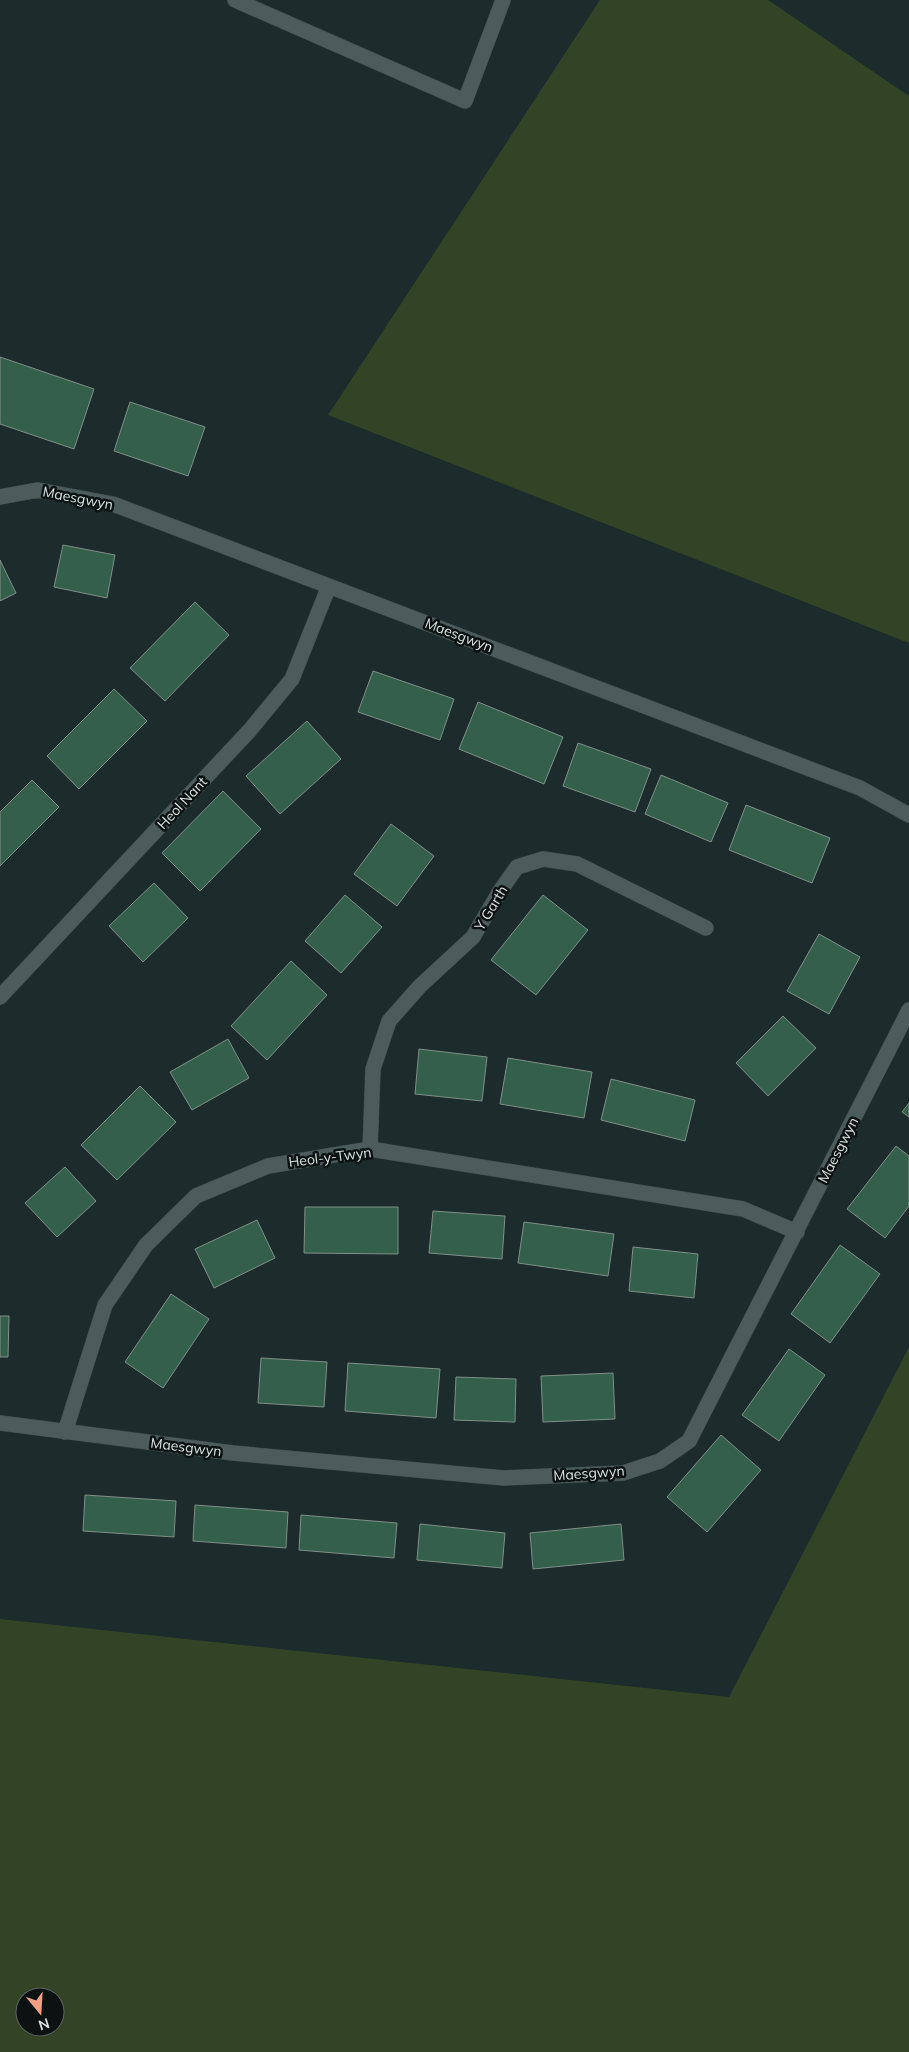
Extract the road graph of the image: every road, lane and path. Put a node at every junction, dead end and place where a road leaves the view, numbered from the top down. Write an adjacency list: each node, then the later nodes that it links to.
1 (235, 0): 2 (street)
2 (503, 0)
3 (0, 497): 4 (street, Maesgwyn)
4 (330, 586): 5 (street, Maesgwyn); 7 (street, Heol Nant)
5 (909, 814)
6 (706, 928): 9 (street, Y Garth)
7 (0, 997)
8 (909, 1010): 10 (street, Maesgwyn)
9 (370, 1150): 10 (street, Heol-y-Twyn); 12 (street, Heol-y-Twyn)
10 (797, 1232): 12 (street, Maesgwyn)
11 (0, 1423): 12 (street, Maesgwyn)
12 (65, 1432)

